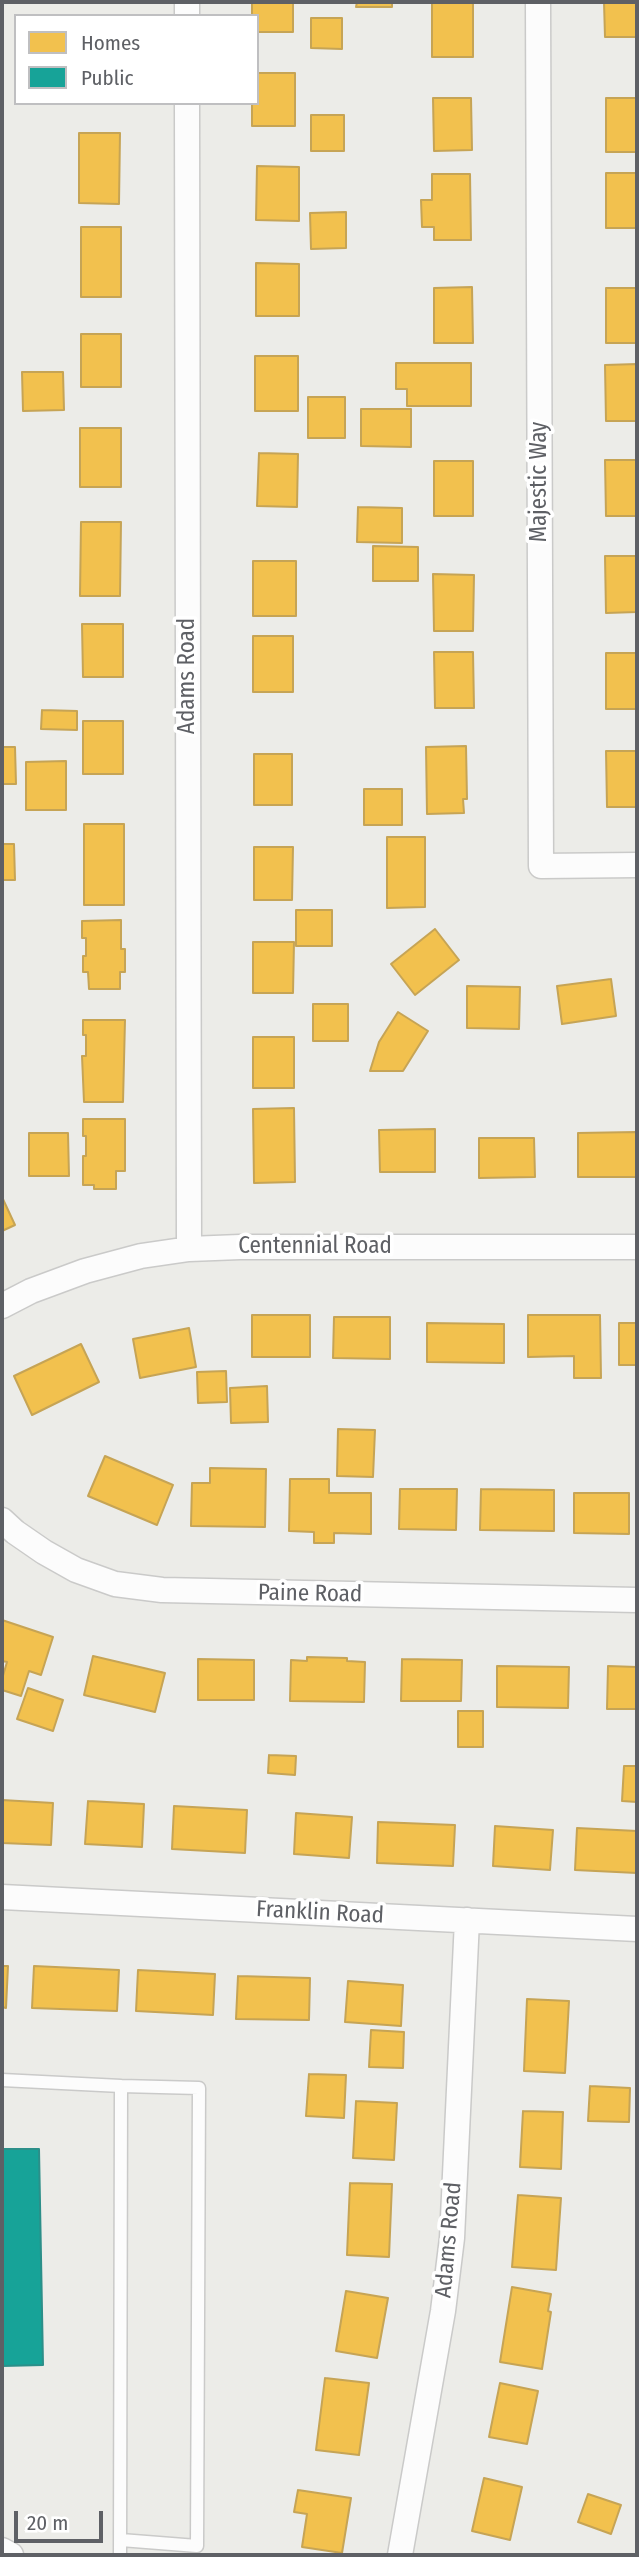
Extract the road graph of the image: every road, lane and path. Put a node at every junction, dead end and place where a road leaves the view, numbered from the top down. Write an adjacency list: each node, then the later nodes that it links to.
1 (538, 2): 3 (street, Majestic Way)
2 (187, 105): 5 (street, Adams Road)
3 (637, 865)
4 (637, 1247): 5 (street, Centennial Road)
5 (189, 1249): 6 (street, Centennial Road)
6 (2, 1306)
7 (2, 1520): 8 (street, Paine Road)
8 (637, 1600)
9 (2, 1896): 10 (street, Franklin Road)
10 (467, 1920): 11 (street, Franklin Road); 18 (street, Adams Road)
11 (637, 1929)
12 (2, 2080): 13 (lane)
13 (121, 2086): 14 (lane); 14 (lane)
14 (121, 2540): 17 (lane)
15 (2, 2550): 16 (street)
16 (11, 2555)
17 (120, 2555)
18 (400, 2555)

